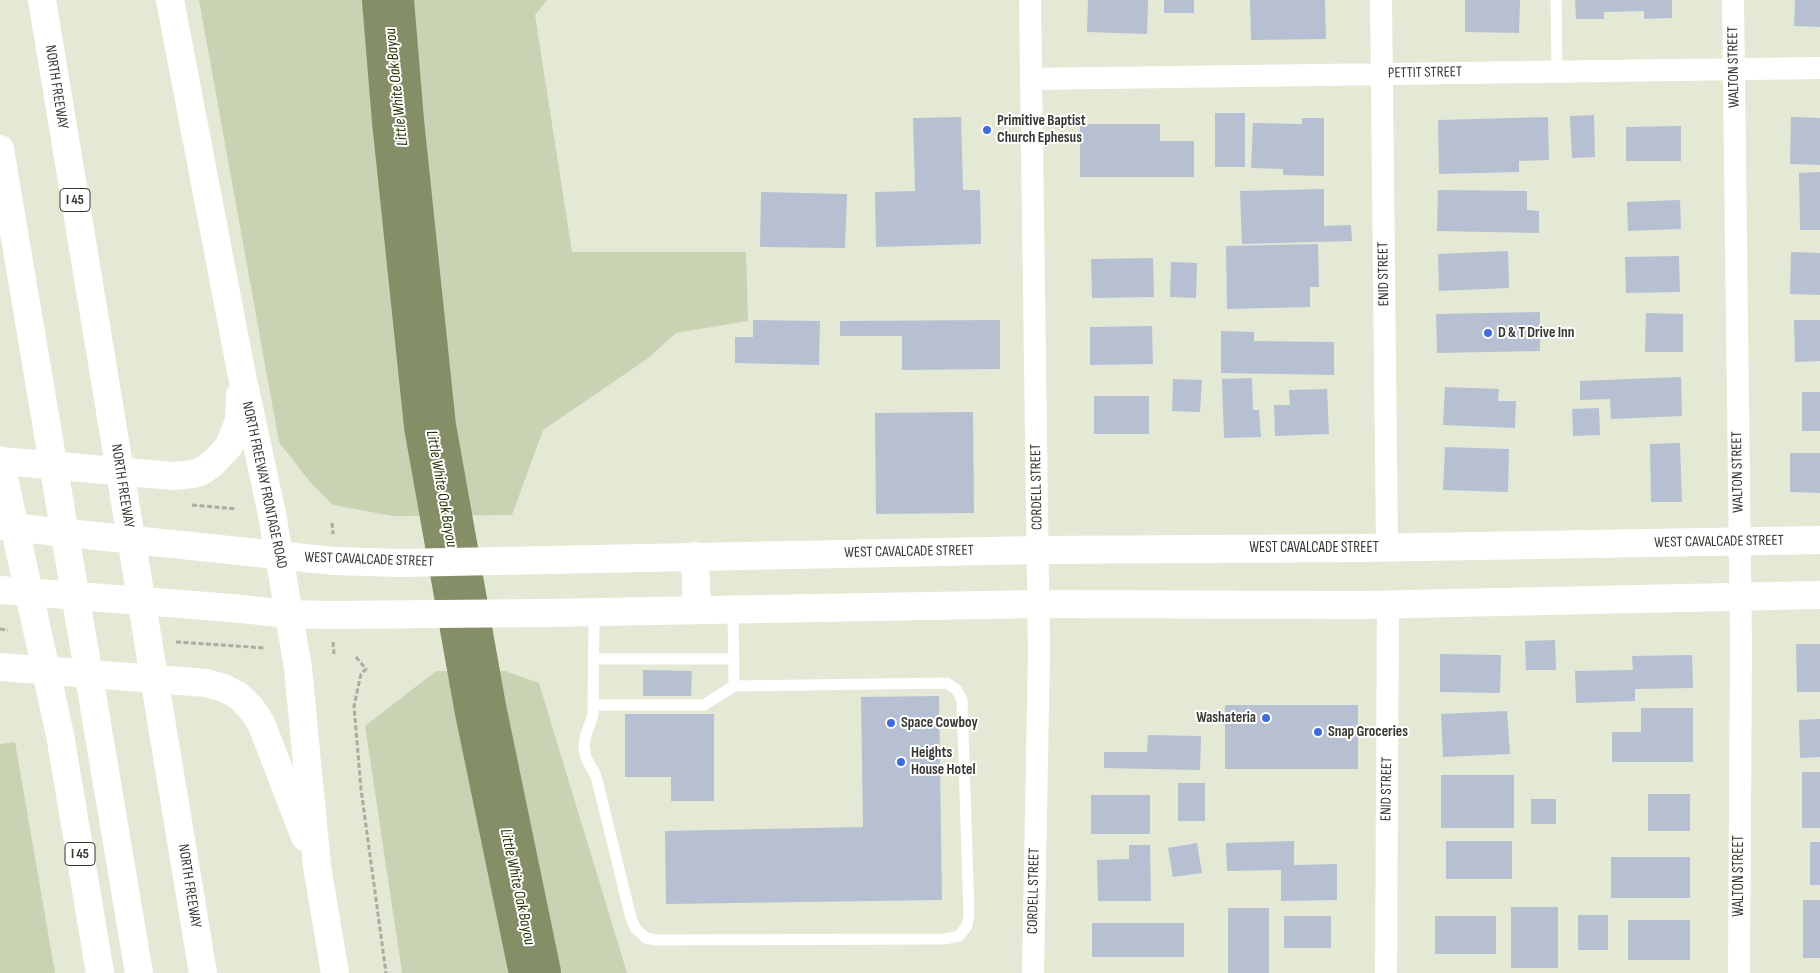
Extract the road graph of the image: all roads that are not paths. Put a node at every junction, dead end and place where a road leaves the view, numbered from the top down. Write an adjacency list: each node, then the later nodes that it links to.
1 (42, 0): 39 (main road, NORTH FREEWAY / I 45)
2 (170, 0): 13 (main road, NORTH FREEWAY FRONTAGE ROAD)
3 (1030, 0): 11 (street, CORDELL STREET)
4 (1381, 0): 10 (street, ENID STREET)
5 (1556, 0): 9 (lane)
6 (1733, 0): 8 (street, WALTON STREET)
7 (1820, 68): 8 (street, PETTIT STREET)
8 (1734, 70): 9 (street, PETTIT STREET); 17 (street, WALTON STREET)
9 (1557, 72): 10 (street, PETTIT STREET)
10 (1382, 74): 11 (street, PETTIT STREET); 18 (street, ENID STREET)
11 (1031, 79): 19 (street, CORDELL STREET)
12 (0, 149): 38 (main road)
13 (241, 371): 14 (main road); 20 (main road, NORTH FREEWAY FRONTAGE ROAD)
14 (0, 461): 37 (main road, I 45)
15 (0, 526): 20 (main road, WEST CAVALCADE STREET)
16 (1820, 540): 17 (main road, WEST CAVALCADE STREET)
17 (1739, 542): 18 (main road, WEST CAVALCADE STREET); 24 (street, WALTON STREET)
18 (1388, 547): 19 (main road, WEST CAVALCADE STREET)
19 (1038, 550): 21 (main road, WEST CAVALCADE STREET); 25 (street, CORDELL STREET)
20 (280, 555): 21 (main road, WEST CAVALCADE STREET); 30 (main road, NORTH FREEWAY FRONTAGE ROAD)
21 (695, 556): 27 (main road)
22 (0, 590): 30 (main road)
23 (1820, 595): 24 (main road)
24 (1739, 596): 26 (main road); 43 (street, WALTON STREET)
25 (1038, 604): 26 (main road); 28 (main road); 41 (street, CORDELL STREET)
26 (1388, 604): 42 (street, ENID STREET)
27 (697, 610): 28 (main road); 29 (main road)
28 (734, 610): 32 (lane)
29 (594, 612): 30 (main road); 31 (lane)
30 (289, 614): 36 (main road, NORTH FREEWAY FRONTAGE ROAD)
31 (594, 659): 32 (lane); 35 (lane)
32 (733, 659): 34 (lane)
33 (0, 667): 36 (main road)
34 (734, 686): 35 (lane); 35 (lane)
35 (593, 705)
36 (317, 866): 40 (main road, NORTH FREEWAY FRONTAGE ROAD)
37 (100, 973)
38 (139, 973)
39 (203, 973)
40 (335, 973)
41 (1032, 973)
42 (1386, 973)
43 (1739, 973)

